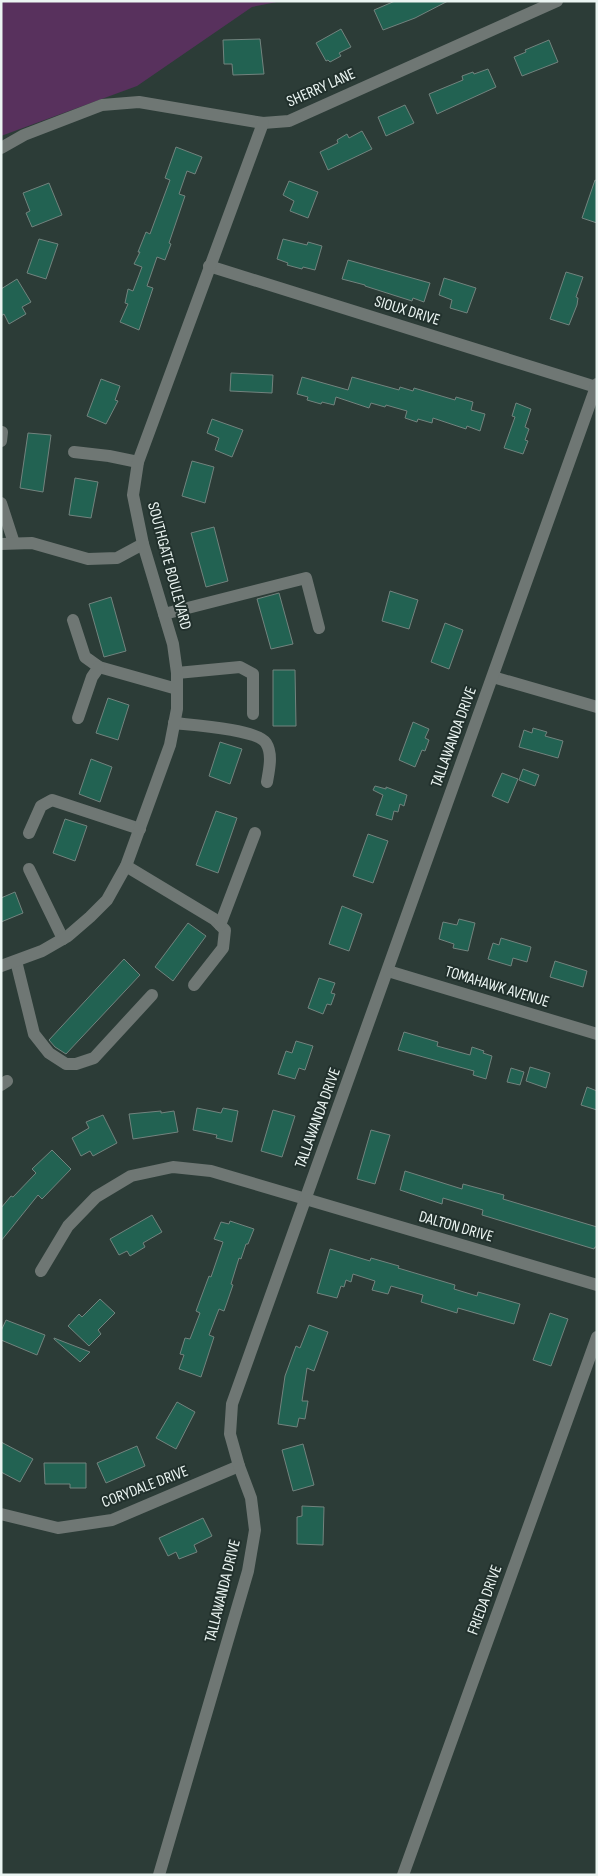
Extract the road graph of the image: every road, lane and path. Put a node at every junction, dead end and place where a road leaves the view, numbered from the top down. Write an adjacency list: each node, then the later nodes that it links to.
1 (558, 1): 2 (street, SHERRY LANE)
2 (263, 123): 3 (street, SHERRY LANE); 4 (street, SOUTHGATE BOULEVARD)
3 (1, 148)
4 (209, 266): 5 (street, SIOUX DRIVE); 7 (street, SOUTHGATE BOULEVARD)
5 (596, 386): 16 (street, TALLAWANDA DRIVE)
6 (74, 452): 7 (street)
7 (138, 462): 10 (street, SOUTHGATE BOULEVARD)
8 (1, 503): 9 (street)
9 (8, 543): 10 (street)
10 (143, 544): 11 (street, SOUTHGATE BOULEVARD)
11 (164, 614): 13 (street); 15 (street, SOUTHGATE BOULEVARD)
12 (73, 620): 14 (street)
13 (319, 628)
14 (99, 667): 17 (street); 20 (street)
15 (176, 673): 17 (street, SOUTHGATE BOULEVARD); 19 (street)
16 (493, 677): 18 (street); 32 (street, TALLAWANDA DRIVE)
17 (177, 689): 21 (street, SOUTHGATE BOULEVARD)
18 (597, 708)
19 (253, 714)
20 (78, 718)
21 (174, 723): 22 (street); 23 (street, SOUTHGATE BOULEVARD)
22 (266, 782)
23 (140, 829): 24 (street); 26 (street, SOUTHGATE BOULEVARD)
24 (29, 833)
25 (255, 833): 28 (street)
26 (126, 866): 28 (street); 29 (street, SOUTHGATE BOULEVARD)
27 (29, 869): 29 (street)
28 (220, 925): 33 (street)
29 (63, 939): 30 (street, SOUTHGATE BOULEVARD)
30 (16, 960): 31 (street, SOUTHGATE BOULEVARD); 34 (street)
31 (1, 966)
32 (388, 972): 35 (street, TOMAHAWK AVENUE); 36 (street, TALLAWANDA DRIVE)
33 (194, 985)
34 (152, 995)
35 (597, 1034)
36 (305, 1200): 37 (street, DALTON DRIVE); 38 (street, DALTON DRIVE); 40 (street, TALLAWANDA DRIVE)
37 (41, 1271)
38 (597, 1285)
39 (597, 1337): 43 (street, FRIEDA DRIVE)
40 (239, 1466): 41 (street, CORYDALE DRIVE); 42 (street, TALLAWANDA DRIVE)
41 (1, 1514)
42 (159, 1875)
43 (403, 1875)

